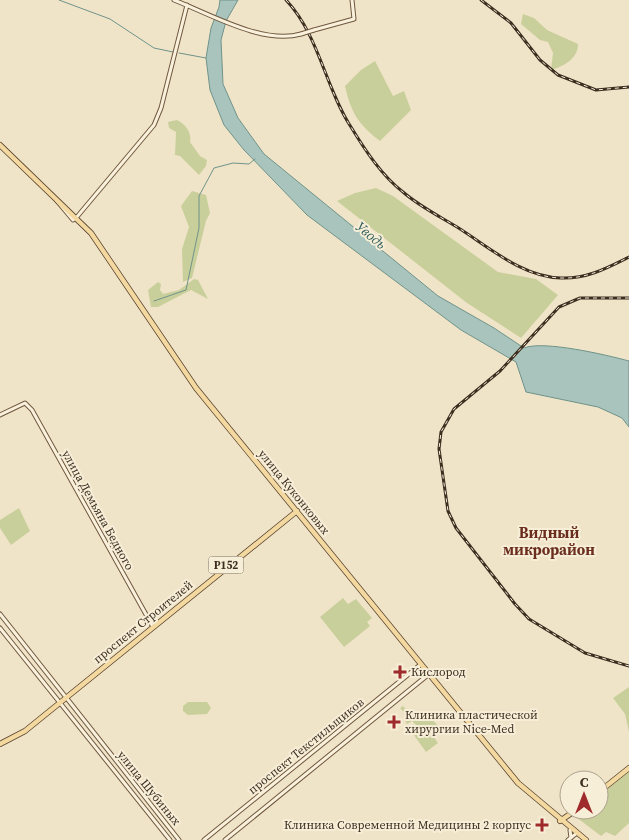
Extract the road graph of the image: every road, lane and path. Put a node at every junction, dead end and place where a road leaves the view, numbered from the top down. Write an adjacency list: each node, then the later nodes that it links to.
1 (174, 0): 3 (main road)
2 (352, 0): 3 (main road, bridge)
3 (187, 5): 6 (main road)
4 (0, 146): 5 (main road, улица Куконковых)
5 (38, 182): 6 (main road, улица Куконковых); 6 (main road, улица Куконковых)
6 (76, 218): 8 (main road, улица Куконковых)
7 (0, 416): 10 (main road, улица Демьяна Бедного)
8 (295, 511): 10 (main road, проспект Строителей / Р152); 12 (main road, улица Куконковых)
9 (0, 614): 13 (main road, улица Шубиных)
10 (153, 626): 13 (main road, проспект Строителей / Р152)
11 (0, 628): 14 (main road, улица Шубиных)
12 (425, 670): 20 (main road, улица Куконковых); 22 (main road, улица Куконковых); 31 (main road, проспект Текстильщиков); 32 (main road, проспект Текстильщиков)
13 (65, 697): 14 (main road, проспект Строителей / Р152); 16 (main road, улица Шубиных)
14 (58, 702): 15 (main road, проспект Строителей / Р152); 17 (main road, улица Шубиных)
15 (0, 743)
16 (105, 747): 17 (main road, улица Шубиных); 30 (main road, улица Шубиных)
17 (99, 752): 29 (main road, улица Шубиных)
18 (629, 767): 19 (main road)
19 (609, 783)
20 (555, 815): 21 (main road); 23 (main road, улица Куконковых)
21 (559, 816)
22 (559, 819)
23 (559, 819)
24 (560, 820): 26 (main road, улица Куконковых)
25 (567, 820): 26 (main road)
26 (568, 827): 27 (main road, улица Куконковых); 28 (main road)
27 (576, 834): 28 (main road); 33 (main road, улица Куконковых)
28 (570, 839)
29 (170, 840)
30 (179, 840)
31 (204, 840)
32 (225, 840)
33 (584, 840)

